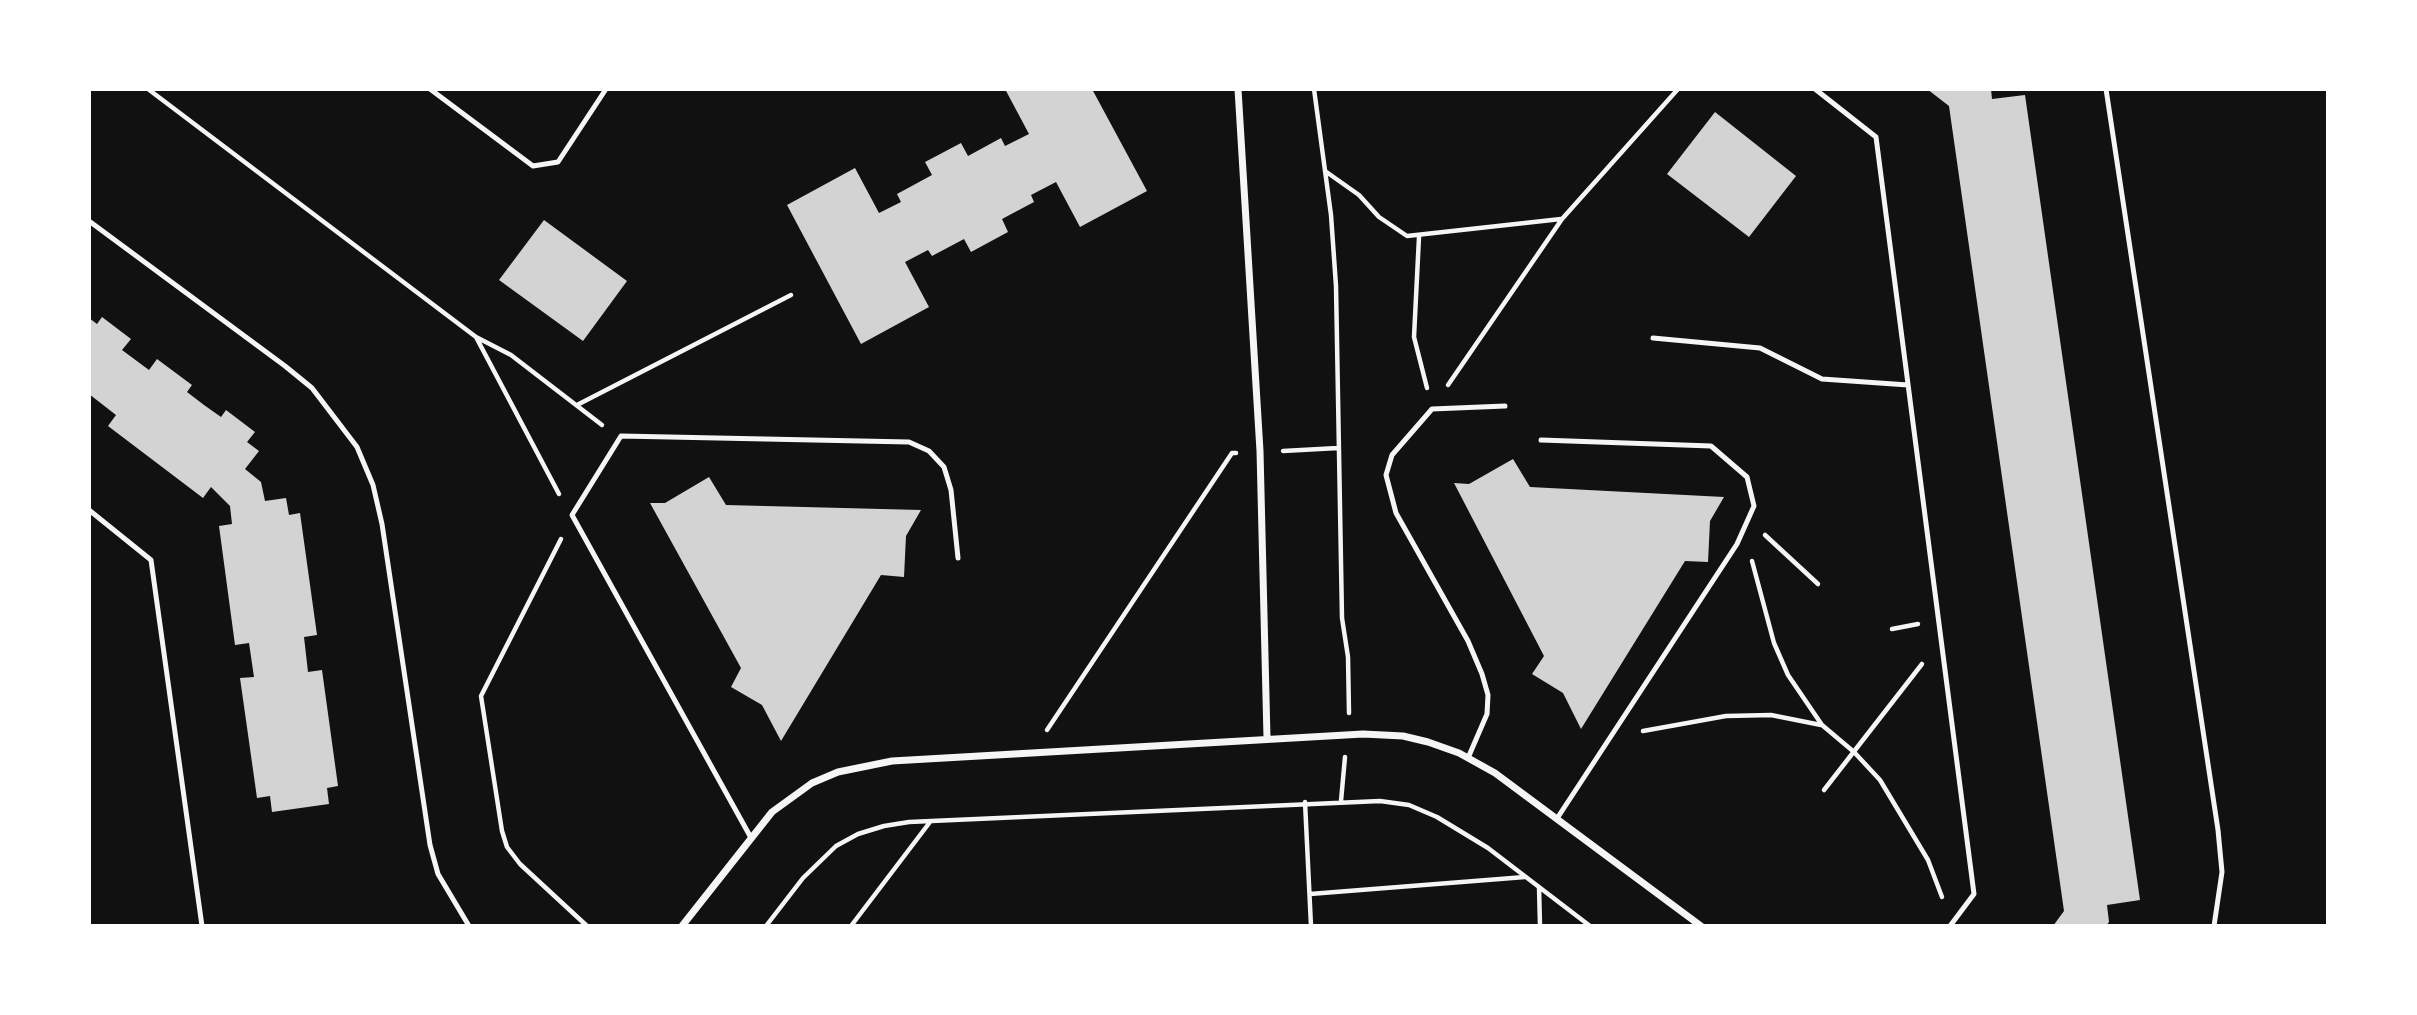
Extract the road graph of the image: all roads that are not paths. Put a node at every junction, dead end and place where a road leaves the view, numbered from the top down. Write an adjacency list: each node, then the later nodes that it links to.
1 (430, 89): 2 (lane)
2 (606, 89)
3 (1238, 89): 13 (street)
4 (1815, 89): 8 (lane)
5 (2105, 89): 22 (lane)
6 (89, 221): 18 (lane)
7 (1653, 338): 8 (lane)
8 (1908, 385): 21 (lane)
9 (1505, 406): 14 (lane)
10 (1541, 440): 15 (lane)
11 (89, 510): 17 (lane)
12 (958, 558): 16 (lane)
13 (1267, 738): 14 (street); 16 (street)
14 (1468, 758): 15 (street)
15 (1558, 817): 20 (street)
16 (750, 836): 19 (street)
17 (202, 926)
18 (469, 926)
19 (682, 926)
20 (1701, 926)
21 (1950, 926)
22 (2214, 926)

